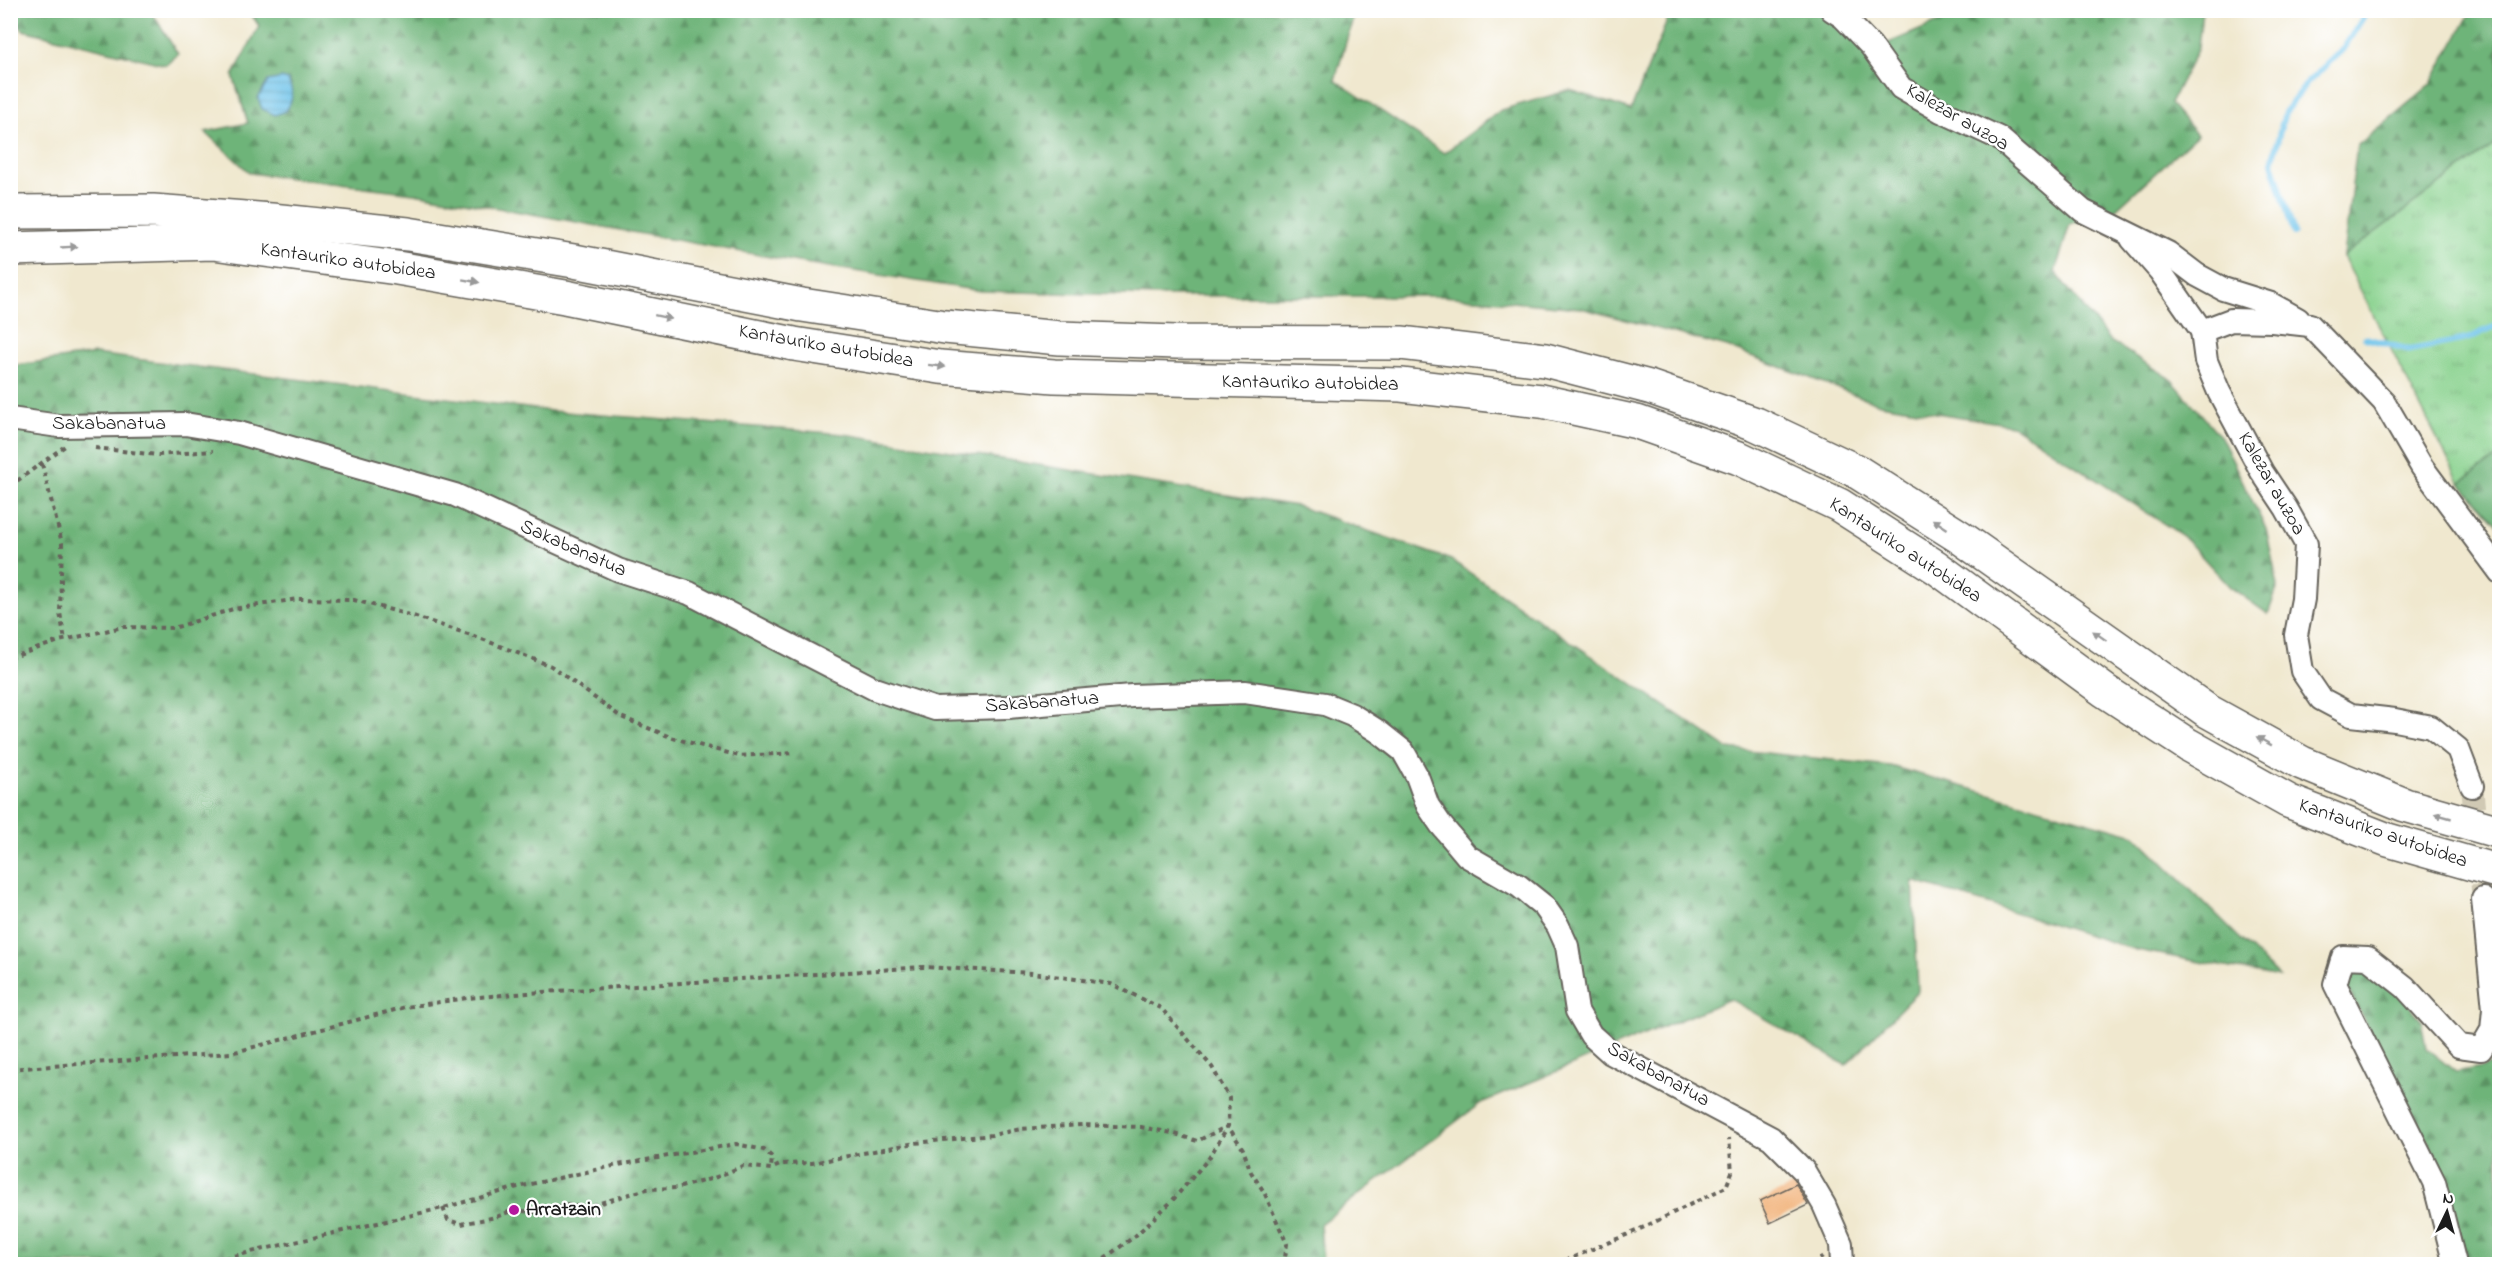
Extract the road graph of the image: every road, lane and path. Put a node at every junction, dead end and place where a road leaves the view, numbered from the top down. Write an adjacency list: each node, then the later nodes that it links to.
1 (1832, 10): 3 (street, Kalezar auzoa)
2 (10, 212): 18 (highway, Kantauriko autobidea, one-way to 2)
3 (2125, 231): 5 (street, Kalezar auzoa); 6 (street, Kalezar auzoa)
4 (10, 249): 19 (highway, Kantauriko autobidea, one-way to 19)
5 (2310, 325): 6 (street); 13 (street, Kalezar auzoa)
6 (2202, 331): 17 (street, Kalezar auzoa)
7 (10, 419): 22 (street, Sakabanatua)
8 (70, 443): 11 (path)
9 (92, 447): 10 (path)
10 (223, 450)
11 (42, 464): 12 (path); 14 (path)
12 (10, 486)
13 (2499, 572)
14 (66, 640): 15 (path); 16 (path)
15 (10, 658)
16 (794, 753)
17 (2472, 786)
18 (2499, 832)
19 (2499, 872)
20 (2483, 899): 31 (street)
21 (10, 1069): 23 (path)
22 (1725, 1112): 29 (path); 30 (street, Sakabanatua)
23 (1228, 1126): 24 (path); 27 (path); 28 (path)
24 (771, 1169): 25 (path); 25 (path)
25 (443, 1208): 26 (path)
26 (199, 1264)
27 (1096, 1264)
28 (1284, 1264)
29 (1557, 1264)
30 (1842, 1264)
31 (2455, 1264)

